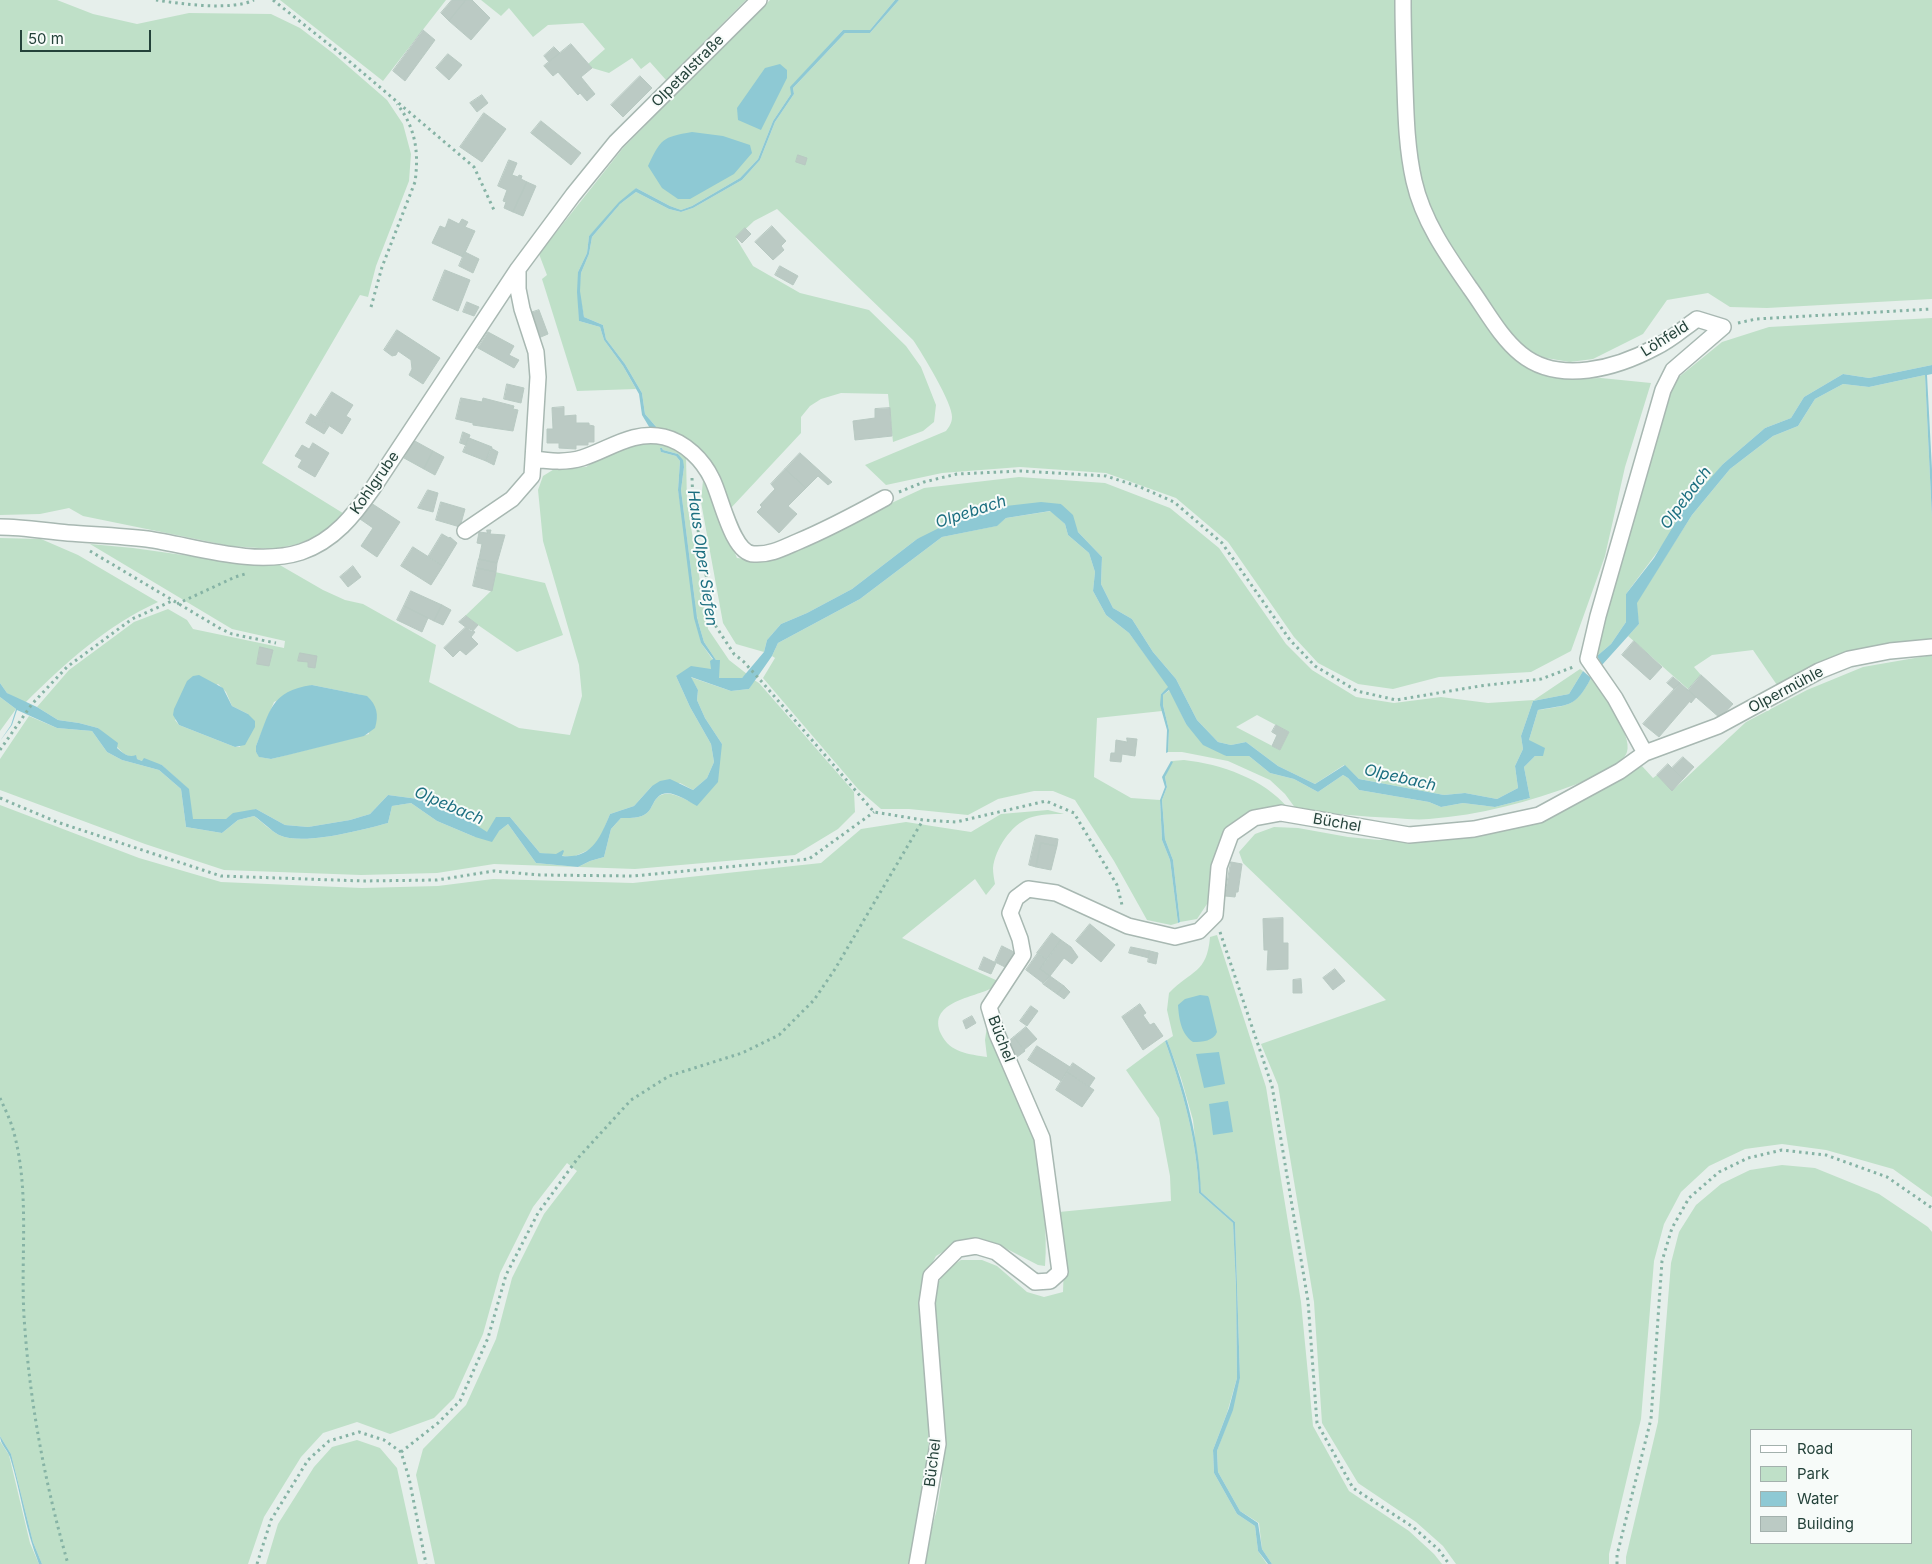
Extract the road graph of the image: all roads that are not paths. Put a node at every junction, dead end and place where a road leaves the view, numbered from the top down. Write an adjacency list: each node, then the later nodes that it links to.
1 (759, 0): 3 (street, Olpetalstraße)
2 (1403, 0): 10 (street, Löhfeld)
3 (616, 142): 4 (street, Kohlgrube)
4 (518, 269): 5 (street); 7 (street, Kohlgrube)
5 (533, 459): 6 (street); 8 (street)
6 (885, 498)
7 (0, 527)
8 (465, 531)
9 (1932, 647): 10 (street, Olpermühle)
10 (1646, 754): 11 (street, Büchel)
11 (917, 1564)

